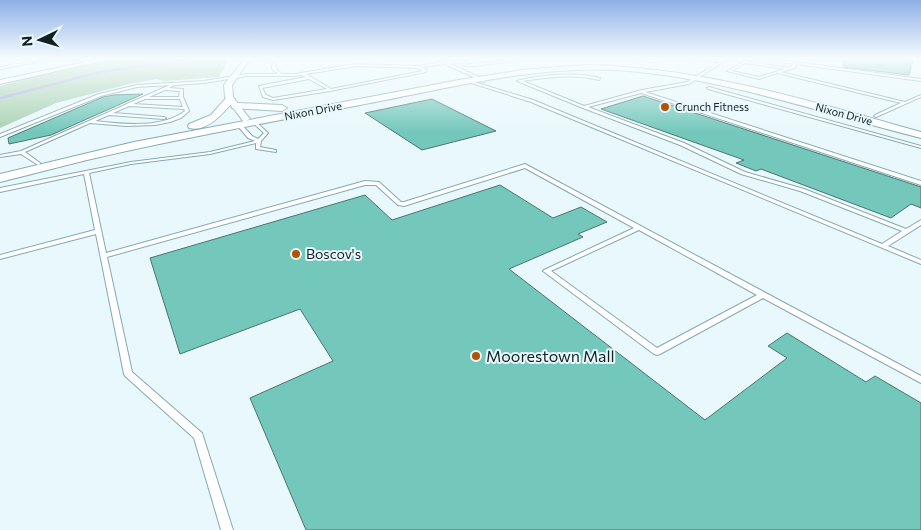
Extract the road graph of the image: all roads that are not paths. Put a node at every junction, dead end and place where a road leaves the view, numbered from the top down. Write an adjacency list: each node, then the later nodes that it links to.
1 (158, 84): 39 (lane)
2 (174, 84): 17 (lane)
3 (218, 84): 15 (lane)
4 (278, 84): 18 (lane)
5 (319, 84): 18 (lane)
6 (362, 84): 18 (lane)
7 (439, 84): 27 (street, Nixon Drive)
8 (443, 84): 34 (street, Nixon Drive)
9 (487, 84): 23 (lane)
10 (487, 84): 23 (lane)
11 (526, 84): 28 (lane)
12 (684, 84): 19 (lane)
13 (733, 84): 32 (street, Nixon Drive)
14 (825, 84): 25 (lane)
15 (228, 85): 24 (street)
16 (709, 88): 35 (lane)
17 (163, 89): 21 (lane); 22 (lane)
18 (330, 90)
19 (642, 91): 28 (lane); 48 (lane)
20 (921, 96): 25 (lane)
21 (144, 98): 22 (lane); 26 (lane)
22 (182, 98): 29 (lane)
23 (526, 99): 54 (lane)
24 (233, 103): 27 (street); 34 (street); 38 (street)
25 (905, 103): 32 (lane)
26 (127, 105): 29 (lane); 30 (lane)
27 (312, 106): 34 (street, Nixon Drive)
28 (584, 107): 53 (lane)
29 (186, 108): 31 (lane)
30 (107, 114): 31 (lane); 33 (lane)
31 (175, 118): 33 (lane)
32 (870, 118): 35 (lane); 36 (street, Nixon Drive); 37 (street, Nixon Drive)
33 (89, 122): 43 (lane)
34 (246, 122): 38 (street, Nixon Drive); 40 (lane); 40 (lane); 47 (street, Nixon Drive)
35 (849, 126): 41 (lane)
36 (921, 128)
37 (921, 134)
38 (162, 135): 45 (street, Nixon Drive)
39 (0, 136)
40 (259, 141): 42 (lane); 46 (lane)
41 (921, 147)
42 (274, 151)
43 (22, 152): 44 (lane); 45 (lane)
44 (0, 156)
45 (38, 164): 47 (street, Nixon Drive)
46 (86, 172): 49 (lane); 52 (lane)
47 (0, 177)
48 (921, 183)
49 (0, 190)
50 (921, 222): 53 (lane)
51 (639, 228): 55 (lane); 58 (lane); 58 (lane)
52 (98, 231): 55 (lane); 56 (lane)
53 (907, 231): 54 (lane)
54 (883, 246): 57 (lane)
55 (104, 256): 60 (lane)
56 (0, 257)
57 (921, 262)
58 (762, 294): 59 (lane)
59 (921, 380)
60 (227, 530)

